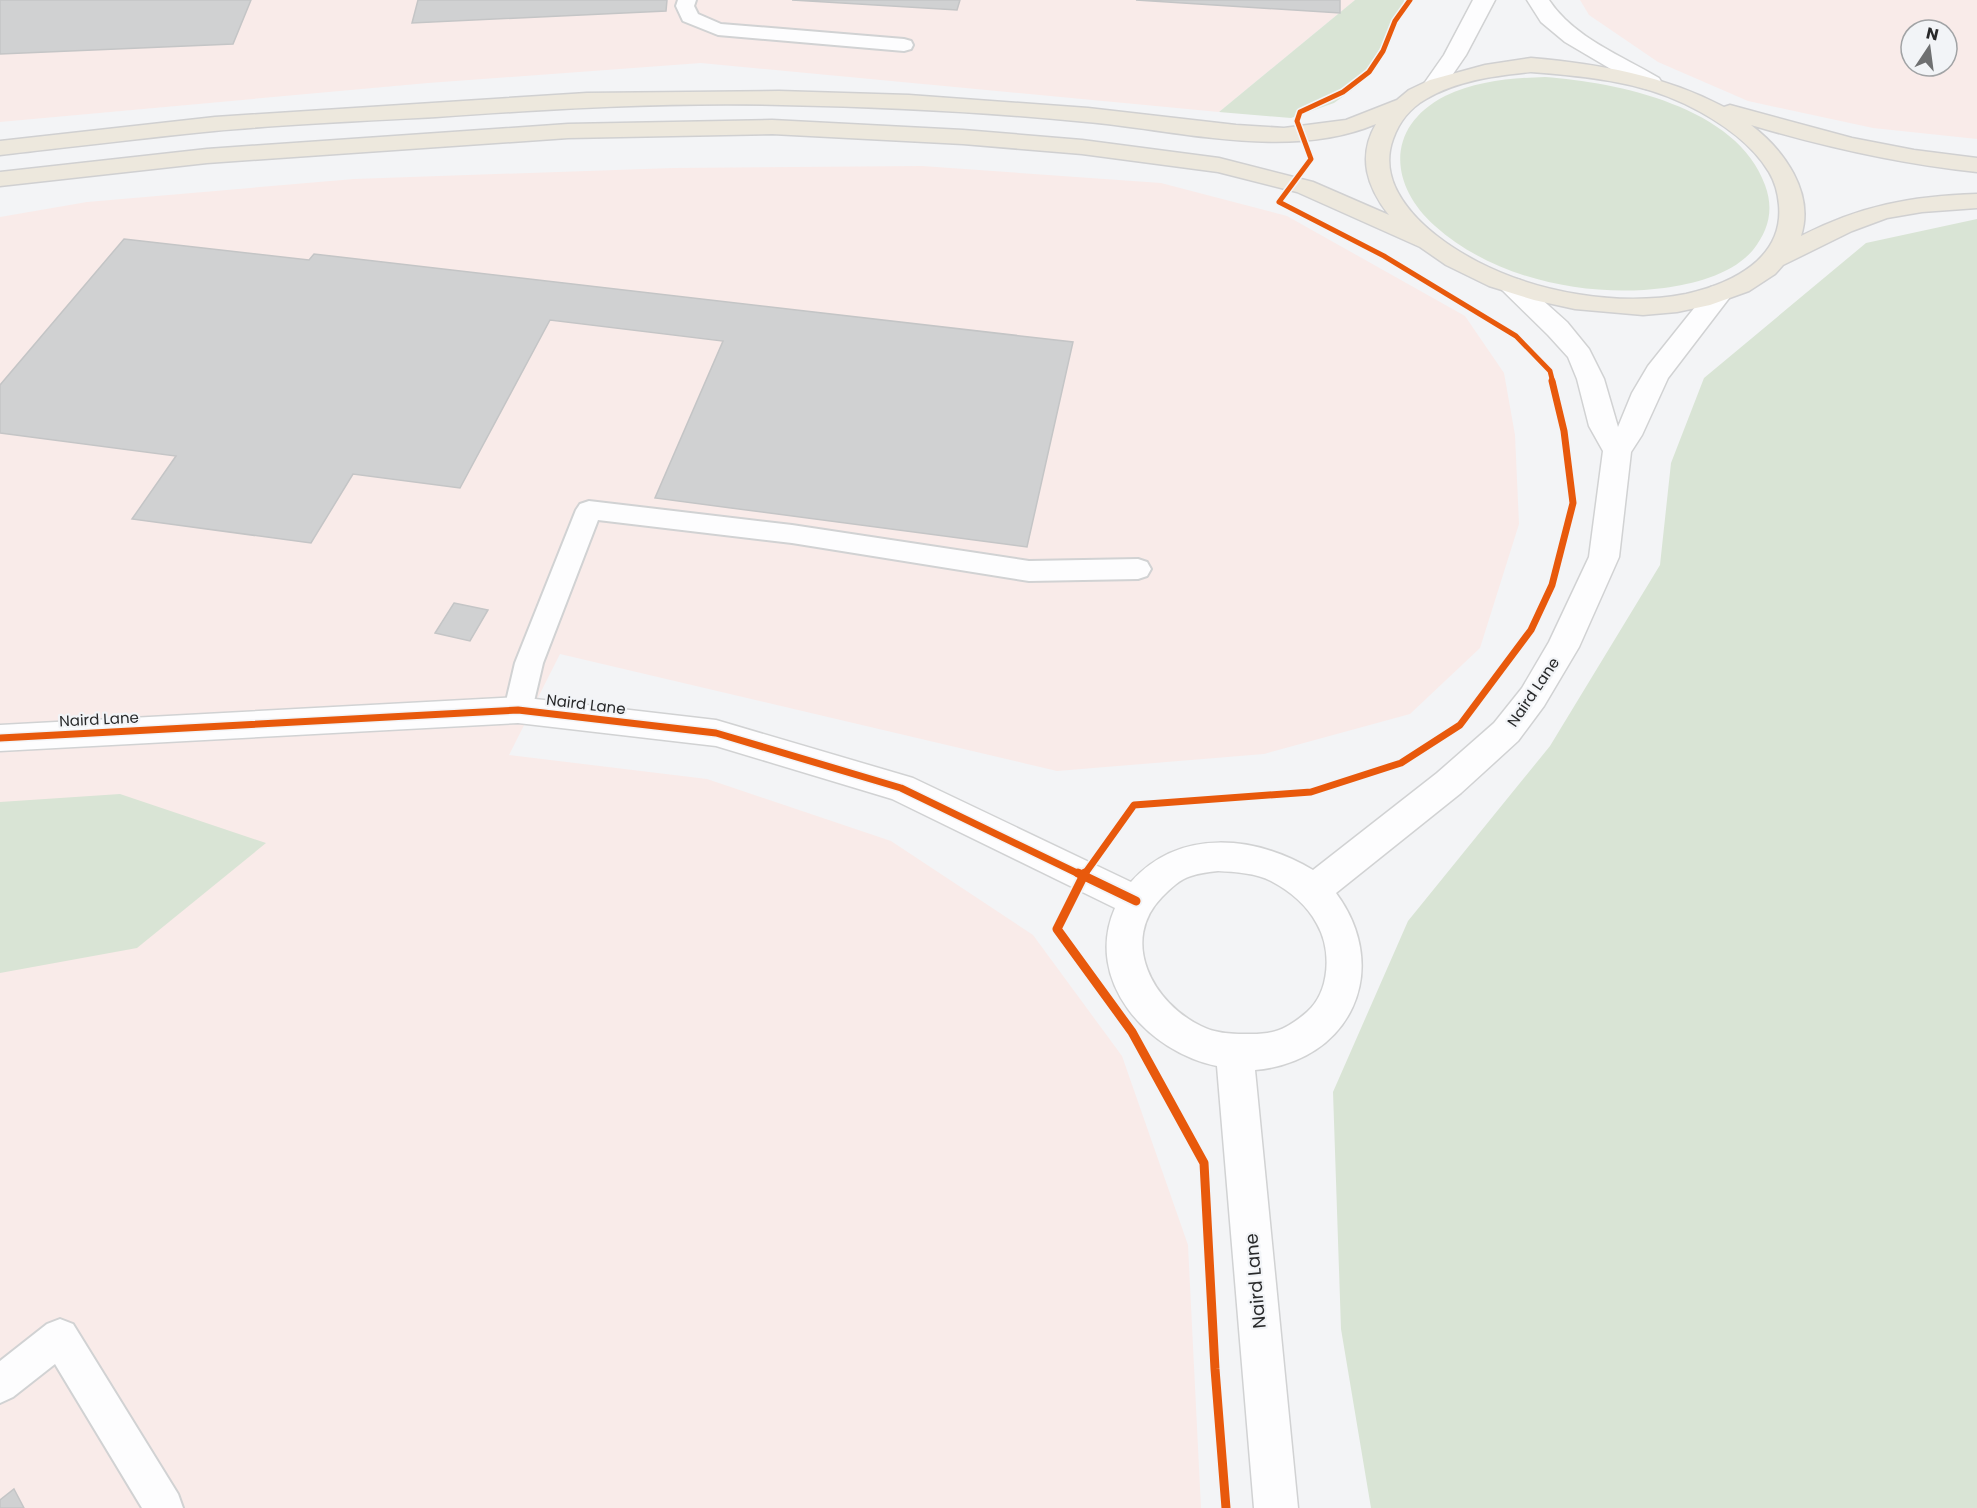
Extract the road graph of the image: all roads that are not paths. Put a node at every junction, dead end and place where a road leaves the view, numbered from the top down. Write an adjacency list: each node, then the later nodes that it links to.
1 (687, 0): 4 (lane)
2 (1484, 0): 6 (street)
3 (1538, 0): 5 (street)
4 (904, 45)
5 (1651, 83): 6 (highway); 7 (highway)
6 (1434, 85): 8 (highway)
7 (1697, 101): 10 (highway); 14 (highway)
8 (1402, 105): 9 (highway); 13 (highway)
9 (0, 148)
10 (1977, 165)
11 (0, 179): 13 (highway)
12 (1977, 201): 14 (highway)
13 (1424, 240): 15 (highway)
14 (1776, 259): 16 (highway)
15 (1511, 286): 16 (highway); 17 (street)
16 (1720, 293): 17 (street)
17 (1617, 450): 21 (street, Naird Lane)
18 (1138, 569): 19 (lane)
19 (518, 710): 20 (street, Naird Lane); 22 (street, Naird Lane)
20 (0, 738)
21 (1313, 891): 22 (street); 23 (street)
22 (1136, 901): 23 (street)
23 (1235, 1054): 26 (street, Naird Lane)
24 (0, 1384): 25 (lane)
25 (164, 1508)
26 (1276, 1508)

